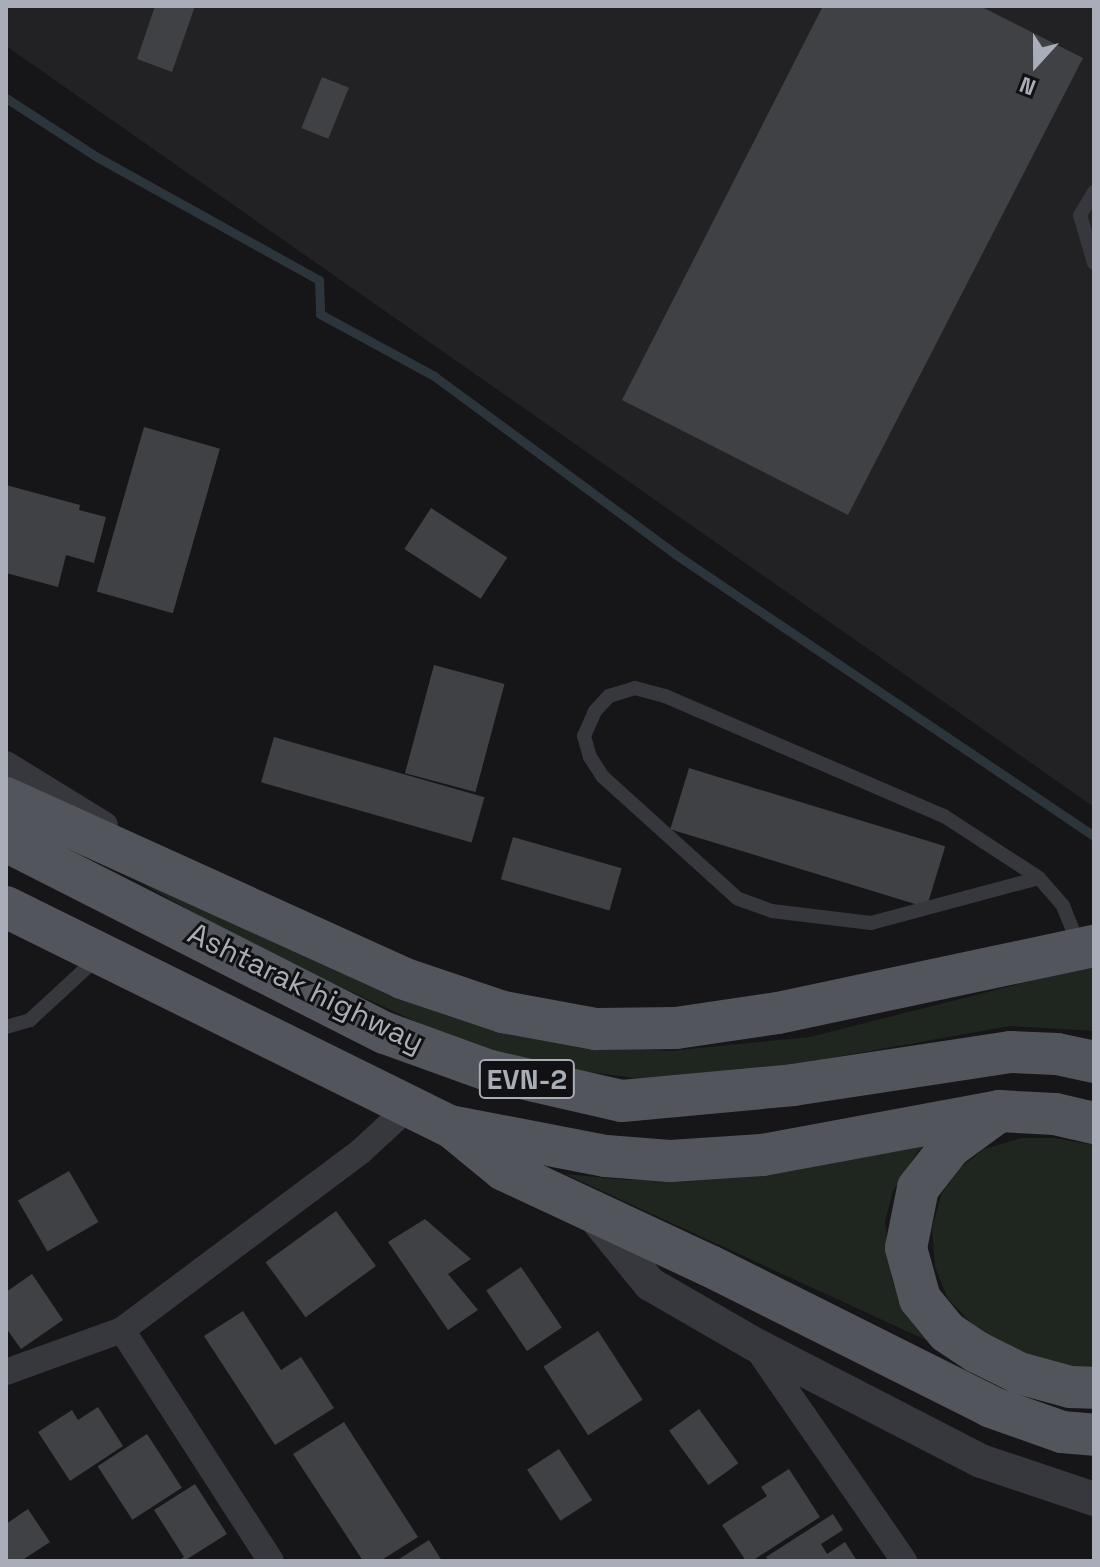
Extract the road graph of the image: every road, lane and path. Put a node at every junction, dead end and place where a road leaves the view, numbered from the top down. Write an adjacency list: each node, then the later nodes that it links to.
1 (1094, 192): 2 (lane)
2 (1094, 263)
3 (6, 764): 7 (street)
4 (6, 798): 7 (main road)
5 (6, 841): 12 (main road, Ashtarak highway / EVN-2)
6 (1039, 878): 6 (lane); 9 (lane)
7 (238, 906): 9 (main road)
8 (6, 907): 10 (main road, Ashtarak highway / EVN-2)
9 (1088, 948)
10 (99, 956): 11 (lane); 13 (main road, Ashtarak highway / EVN-2)
11 (6, 1027)
12 (1094, 1062)
13 (411, 1105): 16 (main road, Ashtarak highway / EVN-2); 18 (street)
14 (999, 1111): 15 (main road, Ashtarak highway / EVN-2); 16 (main road, Ashtarak highway / EVN-2); 21 (main road)
15 (1094, 1123)
16 (450, 1126): 17 (main road)
17 (591, 1211): 19 (street); 22 (main road)
18 (122, 1330): 20 (street); 24 (street)
19 (754, 1344): 23 (street); 25 (street)
20 (6, 1372)
21 (1094, 1388)
22 (1094, 1435)
23 (1094, 1499)
24 (271, 1561)
25 (904, 1561)

